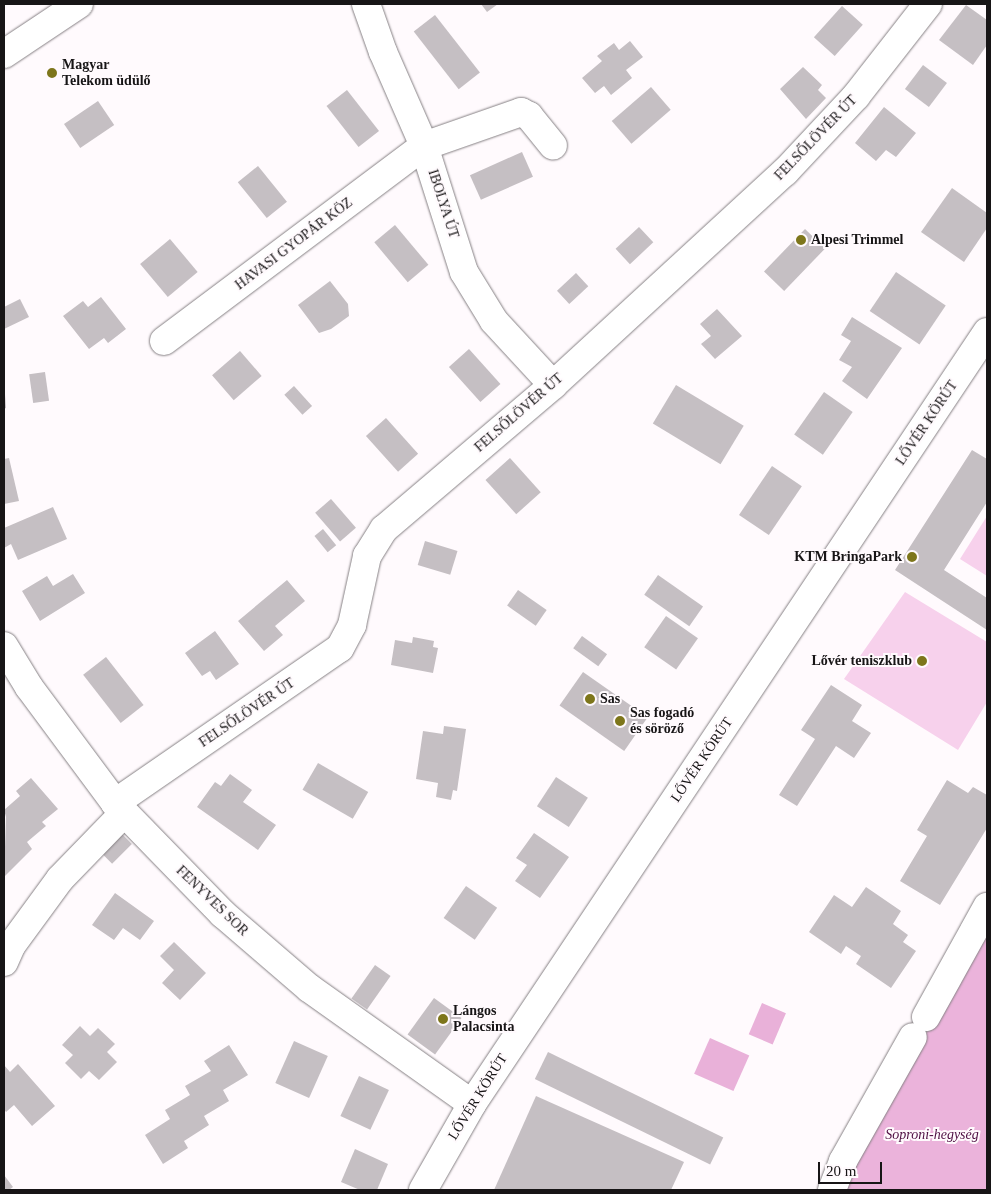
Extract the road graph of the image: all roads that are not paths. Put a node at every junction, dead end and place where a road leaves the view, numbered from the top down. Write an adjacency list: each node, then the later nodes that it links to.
1 (79, 4): 4 (street)
2 (366, 4): 5 (street, IBOLYA ÚT)
3 (928, 4): 9 (street, FELSŐLÖVÉR ÚT)
4 (4, 54)
5 (424, 146): 6 (street, HAVASI GYOPÁR KÖZ); 8 (street, HAVASI GYOPÁR KÖZ); 9 (street, IBOLYA ÚT)
6 (553, 146)
7 (987, 332): 14 (street, LŐVÉR KÖRÚT)
8 (164, 341)
9 (553, 385): 11 (street, FELSŐLÖVÉR ÚT)
10 (4, 646): 11 (street, FENYVES SOR)
11 (119, 808): 13 (street, FELSŐLÖVÉR ÚT); 14 (street, FENYVES SOR)
12 (987, 907): 16 (street)
13 (6, 949)
14 (472, 1104): 15 (street, LŐVÉR KÖRÚT)
15 (423, 1190)
16 (832, 1190)

